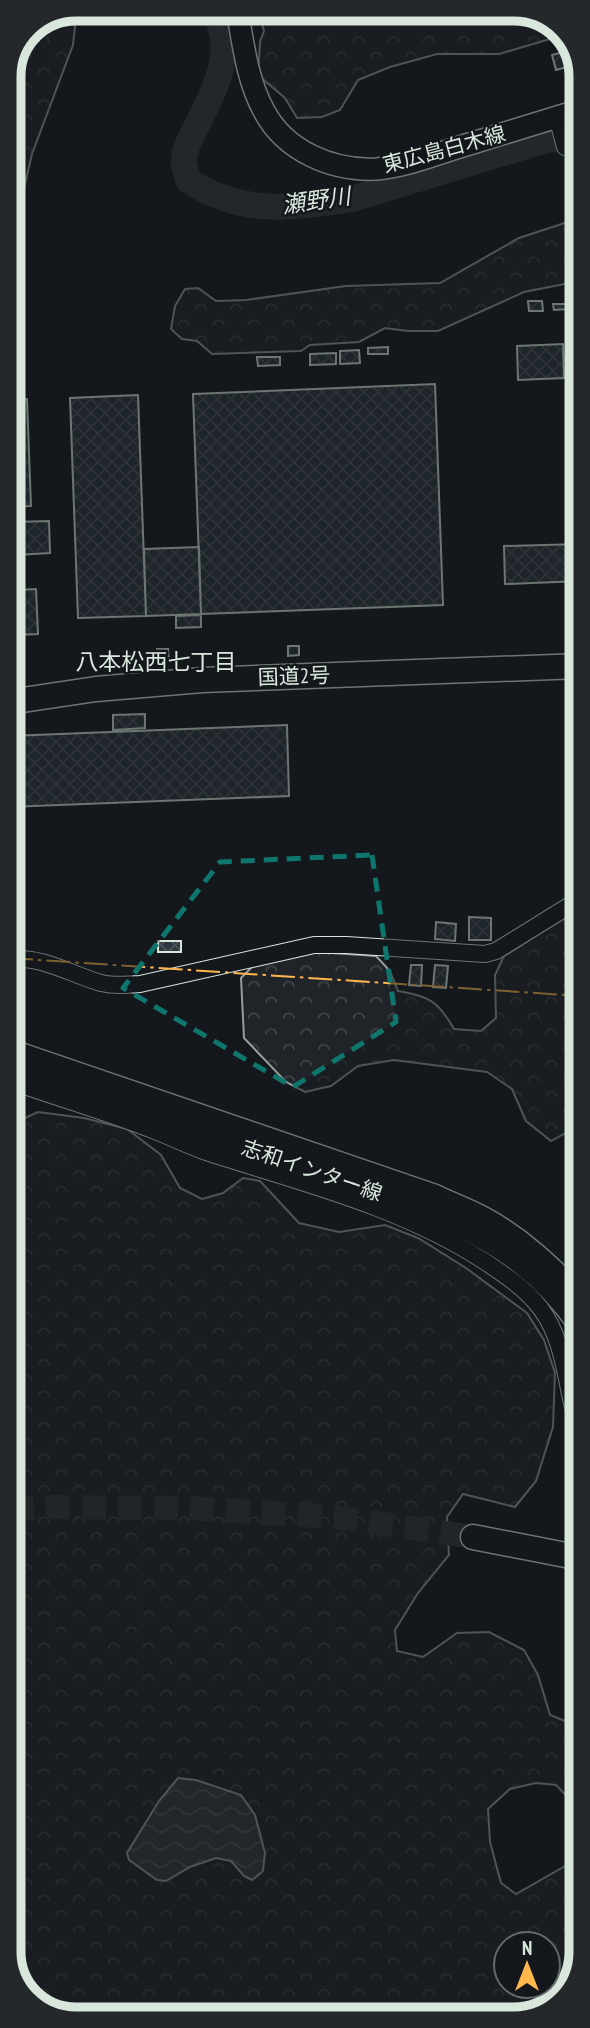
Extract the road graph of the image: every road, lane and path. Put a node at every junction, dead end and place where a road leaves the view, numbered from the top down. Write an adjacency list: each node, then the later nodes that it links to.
1 (239, 21): 3 (main road, 東広島白木線)
2 (569, 113): 3 (main road, 東広島白木線)
3 (557, 117): 4 (street)
4 (569, 149)
5 (569, 666): 6 (highway, 国道2号)
6 (21, 700)
7 (569, 906): 8 (street)
8 (21, 958)
9 (21, 1054): 12 (main road, 志和インター線)
10 (21, 1070): 13 (main road, 志和インター線)
11 (21, 1085): 14 (street)
12 (569, 1285)
13 (569, 1313)
14 (569, 1384)
15 (473, 1537): 16 (highway)
16 (569, 1556)

